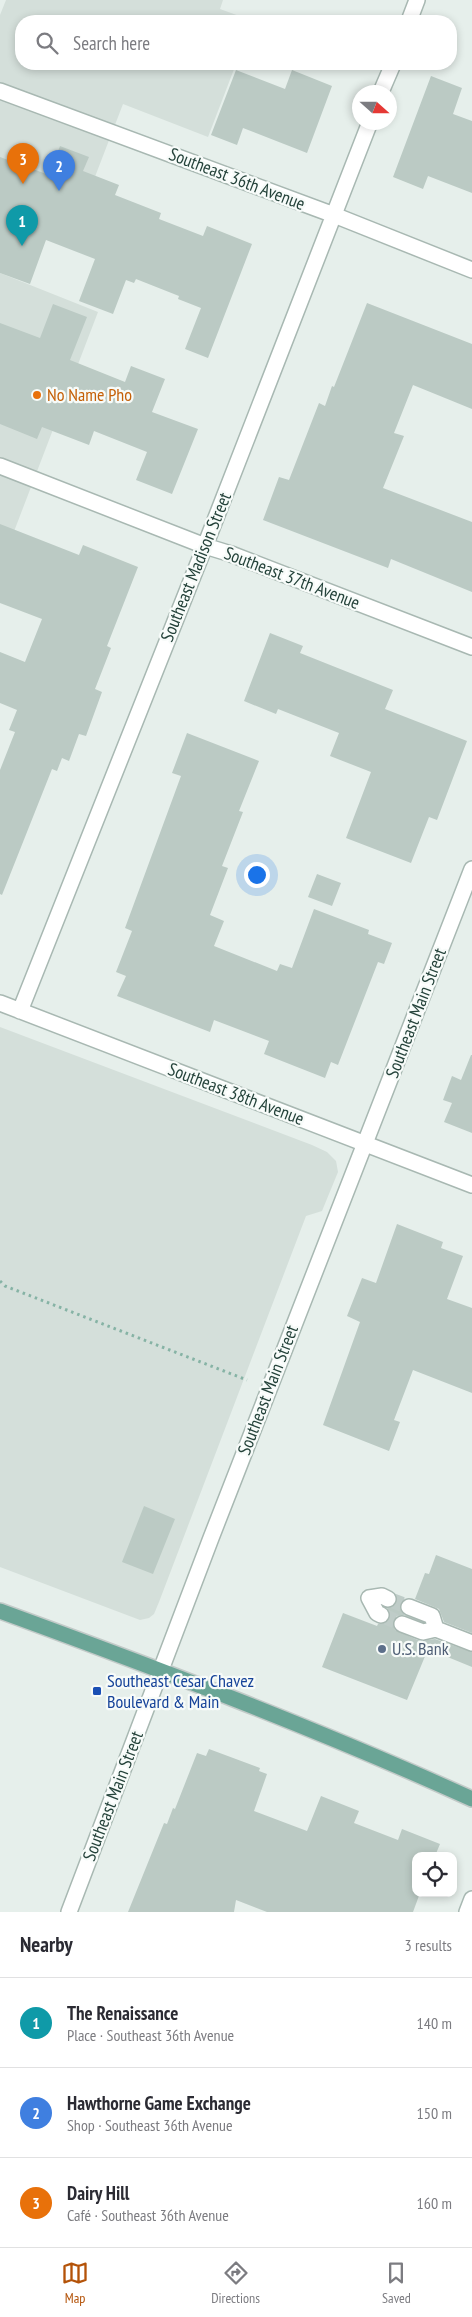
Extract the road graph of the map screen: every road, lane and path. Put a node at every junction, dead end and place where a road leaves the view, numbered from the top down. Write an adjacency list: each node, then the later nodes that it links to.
1 (417, 0): 2 (street)
2 (411, 15)
3 (390, 70): 4 (street)
4 (384, 85)
5 (0, 91): 7 (street, Southeast 36th Avenue)
6 (367, 130): 7 (street, Southeast Madison Street)
7 (334, 215): 8 (street, Southeast 36th Avenue); 10 (street, Southeast Madison Street)
8 (472, 270)
9 (0, 466): 10 (street, Southeast 37th Avenue)
10 (205, 546): 11 (street, Southeast 37th Avenue); 14 (street, Southeast Madison Street)
11 (472, 647)
12 (472, 869): 15 (street, Southeast Main Street)
13 (0, 1003): 14 (street, Southeast 38th Avenue)
14 (20, 1011): 15 (street, Southeast 38th Avenue)
15 (365, 1144): 16 (street, Southeast 38th Avenue); 18 (street, Southeast Main Street)
16 (472, 1185)
17 (0, 1281): 18 (path)
18 (269, 1388): 26 (street, Southeast Main Street)
19 (388, 1599): 22 (street)
20 (408, 1607): 24 (street)
21 (0, 1611): 26 (main road)
22 (382, 1615)
23 (402, 1624): 24 (street)
24 (436, 1629): 25 (street)
25 (472, 1643)
26 (160, 1670): 27 (main road); 29 (street, Southeast Main Street)
27 (472, 1799)
28 (472, 1899): 30 (street)
29 (69, 1912)
30 (467, 1912)

